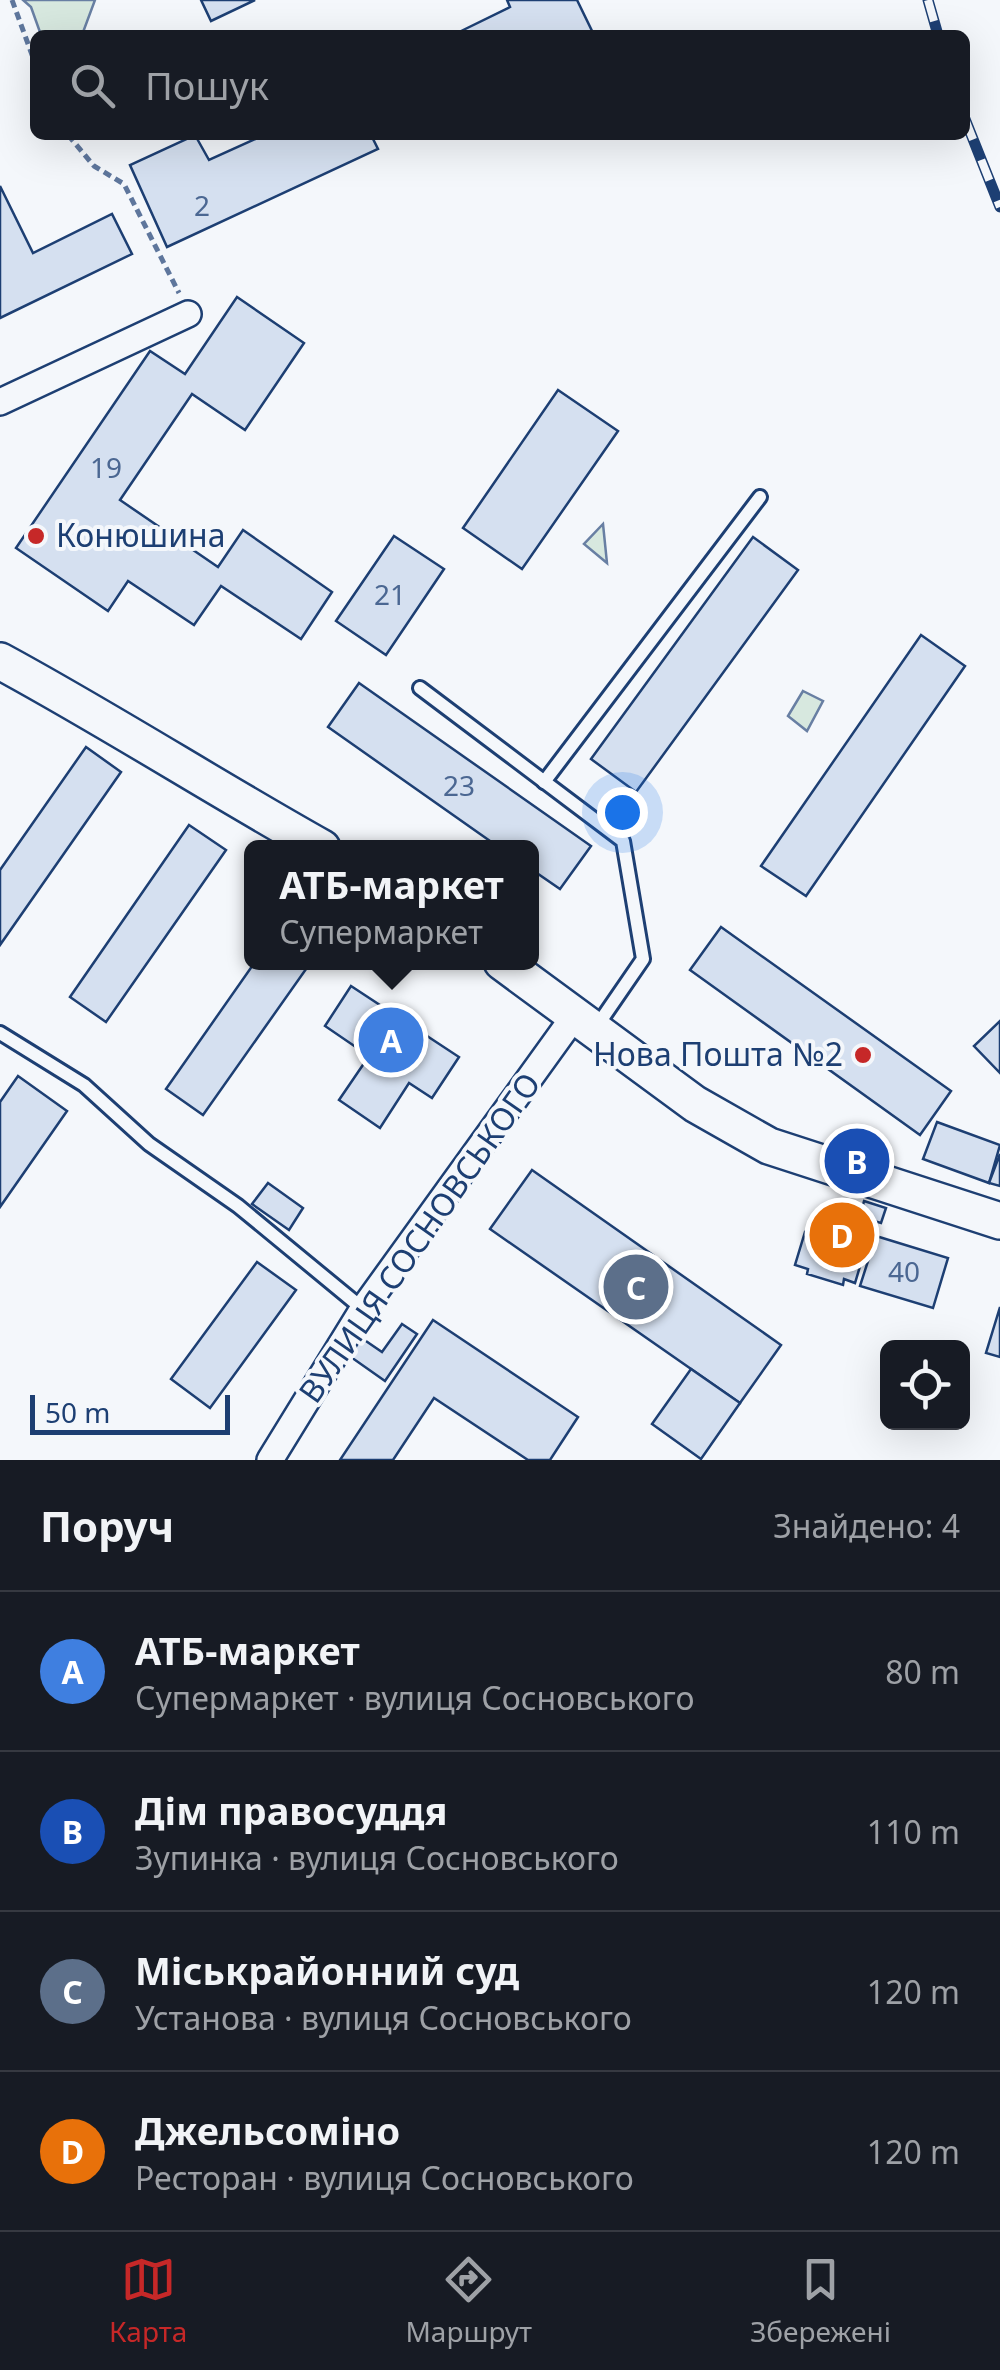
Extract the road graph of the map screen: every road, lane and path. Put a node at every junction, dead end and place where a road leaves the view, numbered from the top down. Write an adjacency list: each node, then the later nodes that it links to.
1 (12, 0): 2 (path)
2 (30, 49)
3 (72, 140): 4 (path)
4 (188, 314): 5 (street)
5 (0, 402)
6 (760, 498): 9 (lane)
7 (0, 661): 10 (street)
8 (420, 688): 9 (lane)
9 (544, 782): 12 (lane)
10 (308, 840)
11 (512, 970): 12 (street)
12 (583, 1025): 14 (street); 15 (street, ВУЛИЦЯ СОСНОВСЬКОГО)
13 (0, 1033): 15 (lane)
14 (1000, 1221)
15 (363, 1309): 16 (street, ВУЛИЦЯ СОСНОВСЬКОГО)
16 (270, 1460)

